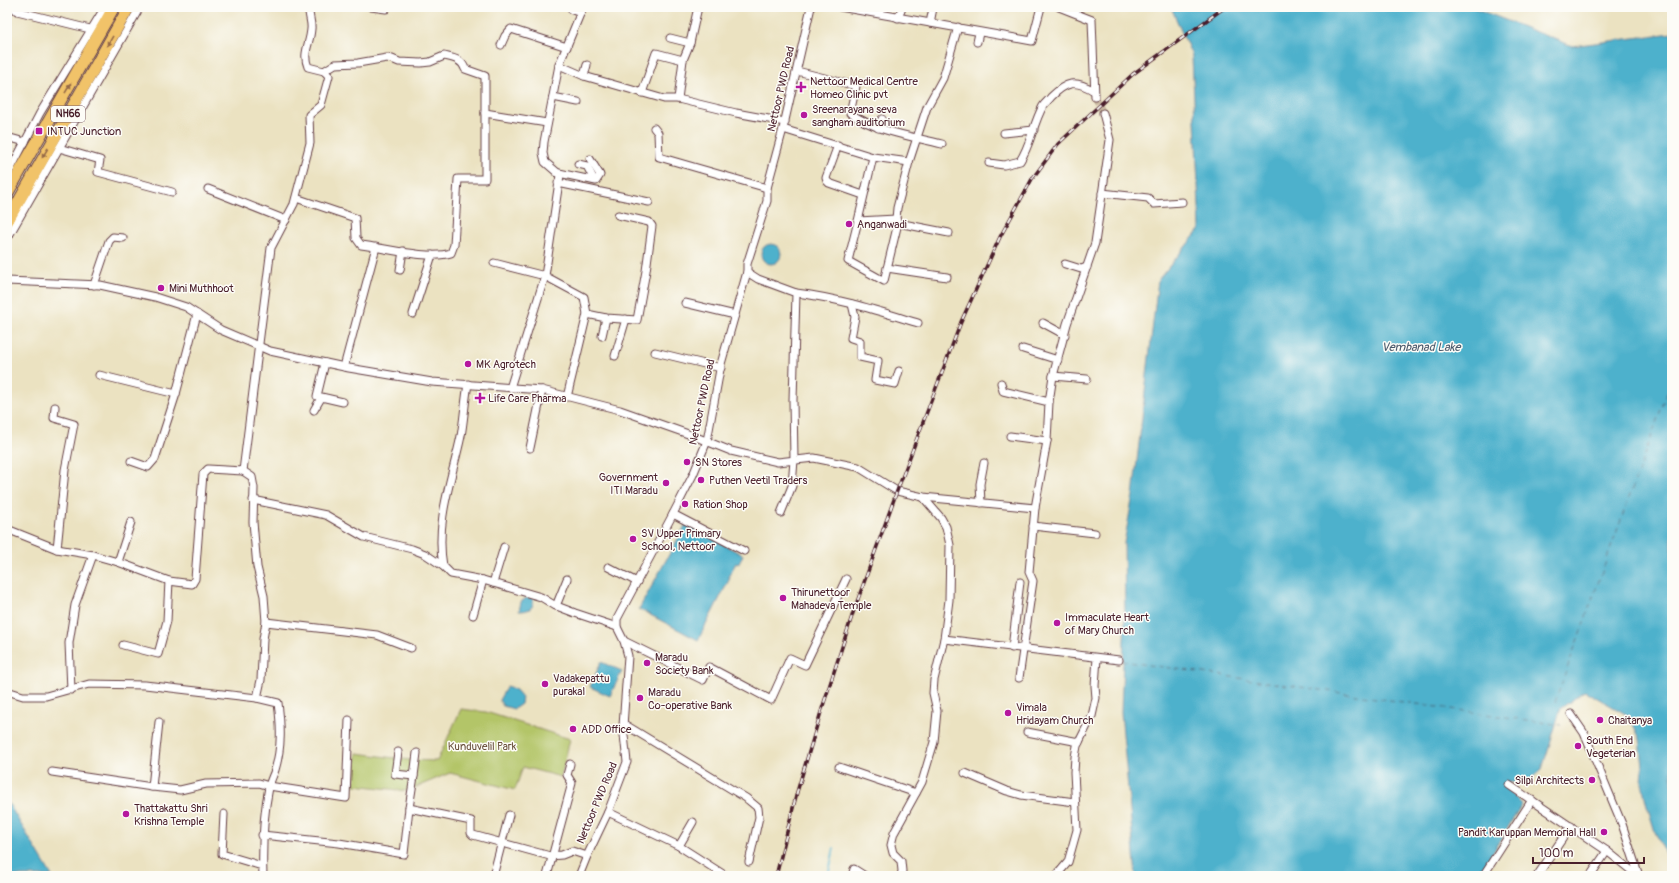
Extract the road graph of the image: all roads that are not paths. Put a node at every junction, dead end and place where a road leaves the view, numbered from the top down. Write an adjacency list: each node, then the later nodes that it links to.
1 (14, 7): 21 (street)
2 (105, 7): 21 (street)
3 (114, 7): 67 (highway, NH66, one-way to 3)
4 (129, 7): 46 (highway, NH66, one-way to 46)
5 (140, 7): 46 (street)
6 (309, 7): 31 (street)
7 (371, 7): 8 (street)
8 (387, 7)
9 (698, 7): 24 (street)
10 (810, 7): 32 (street, Nettoor PWD Road)
11 (840, 7): 18 (street)
12 (1041, 7): 22 (street)
13 (1059, 7): 45 (street)
14 (902, 8): 18 (street)
15 (933, 8): 19 (street)
16 (572, 10): 17 (street)
17 (582, 10): 27 (street)
18 (898, 18): 19 (street)
19 (930, 23): 20 (street)
20 (958, 27): 22 (street); 49 (street)
21 (90, 29): 50 (street)
22 (979, 32): 25 (street)
23 (670, 38): 24 (street)
24 (690, 42): 28 (street)
25 (977, 42)
26 (501, 46): 27 (street)
27 (567, 46): 29 (street)
28 (683, 60): 34 (street); 36 (street)
29 (559, 65): 33 (street); 35 (street)
30 (587, 65): 33 (street)
31 (324, 71): 38 (street); 69 (street)
32 (797, 71): 42 (street, Nettoor PWD Road); 44 (street)
33 (584, 76): 34 (street)
34 (642, 92): 36 (street)
35 (553, 98): 37 (street); 41 (street)
36 (678, 99): 42 (street)
37 (578, 102)
38 (485, 113): 41 (street); 82 (street)
39 (1103, 113): 66 (street)
40 (882, 119): 44 (street)
41 (548, 123): 59 (street)
42 (784, 125): 52 (street); 63 (street, Nettoor PWD Road)
43 (654, 128): 63 (street)
44 (878, 128): 49 (street)
45 (1034, 130): 47 (street); 57 (street)
46 (63, 133): 53 (street); 76 (highway, NH66, one-way to 76)
47 (1004, 133)
48 (7, 136): 50 (street)
49 (916, 138): 51 (street); 56 (street)
50 (25, 142): 60 (street)
51 (942, 144)
52 (838, 145): 54 (street); 68 (street)
53 (59, 148): 65 (street); 79 (street)
54 (873, 157): 56 (street); 68 (street)
55 (590, 159): 61 (street)
56 (909, 162): 75 (street)
57 (989, 163)
58 (578, 164): 61 (street)
59 (559, 173): 61 (street); 62 (street)
60 (7, 176)
61 (594, 180)
62 (558, 183): 70 (street); 89 (street)
63 (767, 188): 88 (street, Nettoor PWD Road)
64 (208, 189): 73 (street)
65 (172, 192)
66 (1102, 193): 71 (street); 85 (street)
67 (7, 194)
68 (863, 195): 74 (street)
69 (296, 198): 73 (street); 80 (street)
70 (649, 202)
71 (1182, 202)
72 (618, 215): 101 (street)
73 (286, 220): 106 (street)
74 (858, 221): 75 (street); 86 (street)
75 (897, 221): 77 (street); 86 (street)
76 (7, 222)
77 (949, 233)
78 (123, 238): 92 (street)
79 (7, 240)
80 (376, 247): 81 (street); 112 (street)
81 (403, 252): 82 (street); 87 (street)
82 (432, 255): 97 (street)
83 (494, 263): 89 (street)
84 (1065, 264): 85 (street)
85 (1087, 267): 104 (street)
86 (887, 268): 90 (street)
87 (400, 270)
88 (747, 272): 93 (street); 99 (street, Nettoor PWD Road)
89 (545, 276): 98 (street); 120 (street)
90 (947, 277)
91 (7, 281): 92 (street)
92 (94, 285): 96 (street)
93 (796, 294): 95 (street); 133 (street)
94 (685, 302): 99 (street)
95 (852, 304): 102 (street); 114 (street)
96 (197, 314): 106 (street); 122 (street)
97 (414, 314)
98 (587, 314): 100 (street); 123 (street)
99 (735, 315): 113 (street, Nettoor PWD Road)
100 (606, 318): 101 (street); 105 (street)
101 (626, 319): 109 (street)
102 (918, 323)
103 (1043, 323): 104 (street)
104 (1064, 335): 110 (street)
105 (602, 336)
106 (259, 346): 111 (street); 136 (street)
107 (1023, 349): 110 (street)
108 (655, 352): 113 (street)
109 (615, 356)
110 (1058, 360): 116 (street)
111 (325, 363): 112 (street); 124 (street)
112 (344, 367): 119 (street)
113 (721, 368): 130 (street, Nettoor PWD Road)
114 (899, 371)
115 (99, 375): 122 (street)
116 (1053, 376): 117 (street); 126 (street)
117 (1087, 379)
118 (1001, 383): 126 (street)
119 (468, 384): 120 (street); 152 (street)
120 (510, 388): 121 (street)
121 (542, 390): 123 (street); 132 (street)
122 (176, 394): 134 (street)
123 (567, 397): 130 (street)
124 (321, 398): 125 (street); 128 (street)
125 (343, 402)
126 (1049, 402): 131 (street)
127 (55, 407): 148 (street)
128 (314, 410)
129 (1010, 436): 131 (street)
130 (707, 441): 133 (street); 142 (street, Nettoor PWD Road)
131 (1047, 441): 140 (street)
132 (530, 448)
133 (794, 460): 137 (street); 141 (street)
134 (131, 461)
135 (984, 463): 139 (street)
136 (243, 471): 138 (street); 157 (street)
137 (923, 497): 139 (street); 165 (street)
138 (253, 500): 152 (street); 163 (street)
139 (981, 503): 140 (street)
140 (1035, 508): 144 (street)
141 (781, 513)
142 (673, 514): 149 (street); 158 (street, Nettoor PWD Road)
143 (131, 522): 151 (street)
144 (1033, 526): 146 (street); 170 (street)
145 (7, 529): 148 (street)
146 (1095, 533)
147 (504, 546): 160 (street)
148 (57, 549): 150 (street)
149 (744, 551)
150 (93, 555): 151 (street); 174 (street)
151 (118, 562): 157 (street)
152 (443, 566): 156 (street)
153 (608, 567): 158 (street)
154 (568, 579): 161 (street)
155 (846, 579): 166 (street)
156 (483, 580): 160 (street); 162 (street)
157 (169, 581): 167 (street)
158 (637, 582): 164 (street, Nettoor PWD Road)
159 (1020, 582): 169 (street)
160 (493, 583): 161 (street)
161 (556, 606): 164 (street)
162 (473, 615)
163 (266, 622): 168 (street); 176 (street)
164 (617, 627): 166 (street, Nettoor PWD Road)
165 (944, 639): 169 (street); 193 (street)
166 (624, 641): 180 (street, Nettoor PWD Road)
167 (123, 645)
168 (411, 648)
169 (1012, 648): 170 (street)
170 (1023, 650): 171 (street); 173 (street)
171 (1097, 658): 172 (street); 182 (street)
172 (1119, 660)
173 (1019, 678)
174 (71, 690): 175 (street); 176 (street)
175 (7, 691)
176 (257, 698): 191 (street)
177 (1571, 714): 222 (street)
178 (350, 720): 191 (street)
179 (159, 722): 192 (street)
180 (624, 724): 197 (street, Nettoor PWD Road); 208 (street)
181 (1027, 732): 182 (street)
182 (1079, 742): 195 (street)
183 (398, 752): 189 (street)
184 (416, 753): 189 (street)
185 (570, 764): 206 (street)
186 (839, 767): 193 (street)
187 (52, 772): 192 (street)
188 (965, 773): 195 (street)
189 (414, 776): 196 (street)
190 (1509, 785): 194 (street)
191 (269, 786): 192 (street); 202 (street)
192 (152, 787)
193 (916, 793): 217 (street)
194 (1532, 800): 201 (street); 219 (street)
195 (1075, 802): 218 (street)
196 (409, 808): 202 (street); 203 (street)
197 (608, 812): 204 (street); 207 (street, Nettoor PWD Road)
198 (224, 814): 209 (street)
199 (509, 815): 203 (street)
200 (693, 822): 204 (street)
201 (1571, 826): 205 (street); 220 (street)
202 (262, 835): 209 (street)
203 (501, 844): 206 (street); 211 (street)
204 (679, 846): 214 (street)
205 (1607, 851): 221 (street); 222 (street)
206 (552, 856): 207 (street); 212 (street)
207 (587, 856): 213 (street, Nettoor PWD Road)
208 (749, 862)
209 (262, 866): 210 (street)
210 (263, 876)
211 (492, 876)
212 (547, 876)
213 (579, 876)
214 (726, 876)
215 (852, 876): 216 (street)
216 (865, 876)
217 (901, 876)
218 (1056, 876)
219 (1483, 876)
220 (1537, 876)
221 (1590, 876)
222 (1639, 876)

